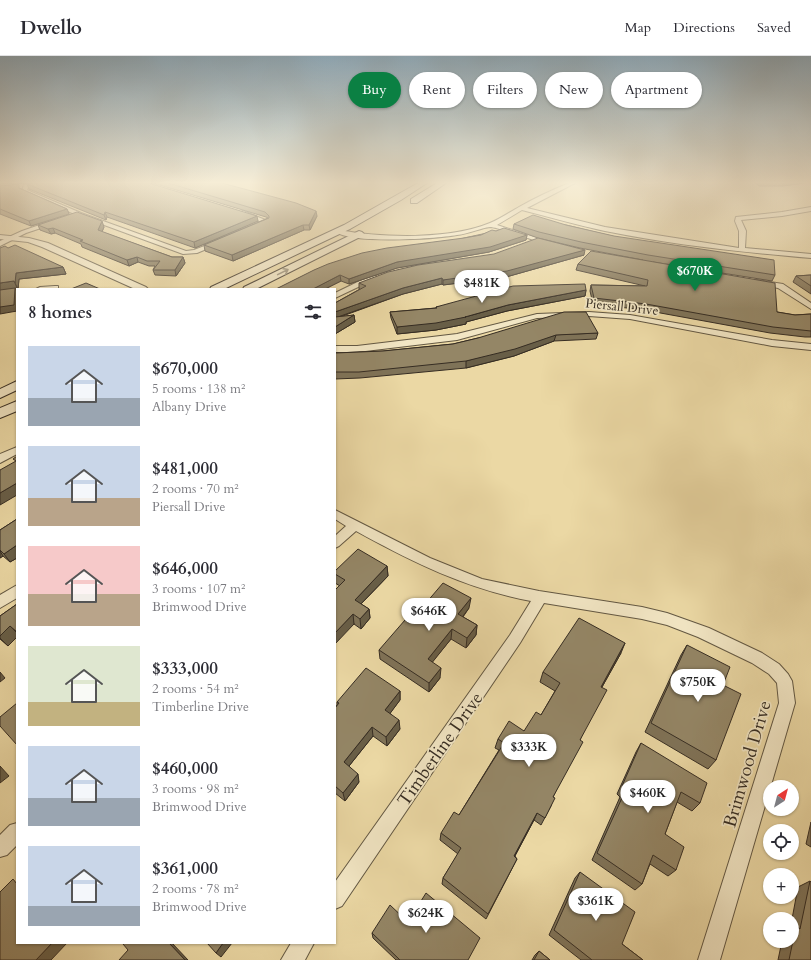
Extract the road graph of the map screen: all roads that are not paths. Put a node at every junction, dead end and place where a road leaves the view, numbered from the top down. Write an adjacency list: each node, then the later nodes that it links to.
1 (40, 225): 11 (street)
2 (44, 225): 12 (street)
3 (109, 225): 13 (street)
4 (352, 225): 9 (main road)
5 (491, 225): 10 (street); 14 (street)
6 (592, 225): 18 (street)
7 (741, 225): 18 (street)
8 (368, 228): 10 (main road)
9 (340, 232): 10 (street); 23 (main road)
10 (355, 236): 24 (main road, one-way to 10)
11 (0, 237): 12 (street)
12 (12, 238): 15 (street); 22 (street)
13 (223, 240)
14 (536, 240): 16 (street); 17 (street)
15 (0, 244)
16 (527, 245)
17 (558, 246)
18 (742, 250): 19 (street)
19 (811, 256)
20 (383, 275): 25 (street)
21 (750, 281): 26 (street)
22 (141, 288)
23 (217, 288)
24 (250, 288)
25 (336, 295)
26 (811, 307)
27 (811, 347): 28 (street, Piersall Drive)
28 (336, 348)
29 (16, 386): 30 (main road)
30 (0, 394)
31 (16, 406): 32 (main road)
32 (0, 414)
33 (16, 451): 34 (street)
34 (0, 459)
35 (336, 515): 36 (street, Brimwood Drive)
36 (355, 525): 37 (street); 39 (street, Brimwood Drive)
37 (336, 542)
38 (16, 592): 40 (street)
39 (541, 596): 43 (street, Timberline Drive); 46 (street, Brimwood Drive)
40 (0, 602)
41 (16, 833): 42 (street)
42 (0, 848)
43 (336, 898)
44 (303, 944): 45 (street)
45 (292, 960)
46 (709, 960)

